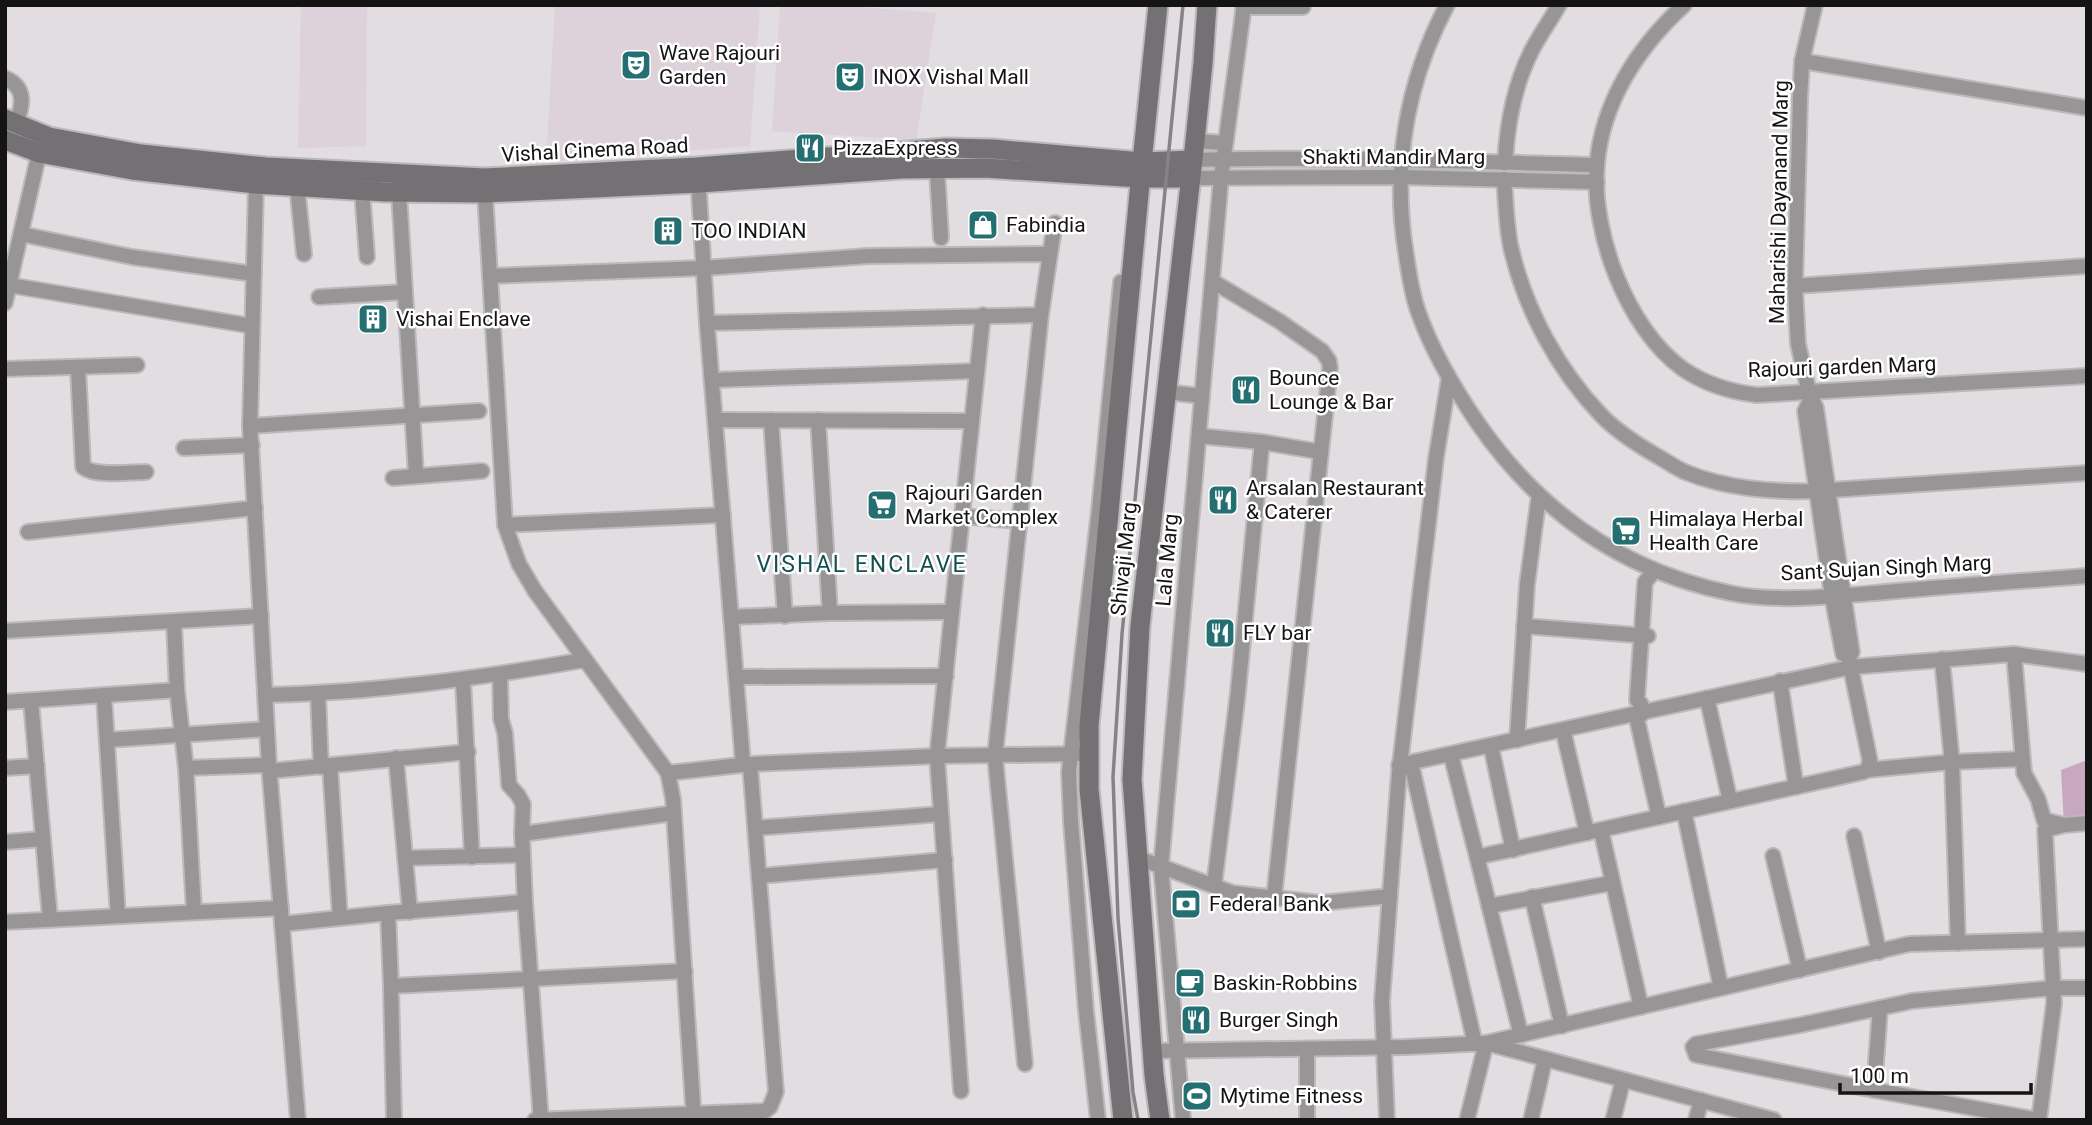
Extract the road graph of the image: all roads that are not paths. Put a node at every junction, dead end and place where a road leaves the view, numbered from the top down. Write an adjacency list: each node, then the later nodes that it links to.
1 (1158, 5): 22 (main road, Shivaji Marg)
2 (1207, 5): 18 (main road, Shivaji Marg)
3 (1447, 5): 16 (street, Sant Sujan Singh Marg)
4 (1559, 5): 19 (street)
5 (1684, 5): 20 (street, Rajouri garden Marg)
6 (1815, 5): 9 (street, Maharishi Dayanand Marg)
7 (1243, 6): 8 (street); 13 (street, Lala Marg)
8 (1303, 7)
9 (1802, 61): 11 (street); 45 (street, Maharishi Dayanand Marg)
10 (5, 78): 12 (street)
11 (2087, 108)
12 (8, 127): 14 (main road, Vishal Cinema Road)
13 (1225, 143): 15 (street, Lala Marg); 18 (street)
14 (44, 145): 28 (main road, Vishal Cinema Road); 30 (main road, Vishal Cinema Road); 34 (street)
15 (1223, 159): 16 (street); 18 (street); 25 (street, Lala Marg)
16 (1401, 159): 19 (street); 24 (street, Sant Sujan Singh Marg)
17 (901, 160): 21 (main road, Vishal Cinema Road); 22 (main road, Vishal Cinema Road); 23 (main road, Vishal Cinema Road)
18 (1193, 160): 22 (main road, Vishal Cinema Road); 25 (street, Shakti Mandir Marg); 60 (main road, Shivaji Marg)
19 (1505, 163): 20 (street)
20 (1597, 165): 27 (street, Rajouri garden Marg)
21 (937, 169): 22 (main road, Vishal Cinema Road); 35 (street)
22 (1141, 170): 125 (main road, Shivaji Marg)
23 (698, 175): 31 (main road, Vishal Cinema Road); 40 (street)
24 (1400, 177): 25 (street, Shakti Mandir Marg); 26 (street, Shakti Mandir Marg); 58 (street, Sant Sujan Singh Marg)
25 (1221, 178): 43 (street, Lala Marg)
26 (1504, 179): 27 (street, Shakti Mandir Marg); 80 (street)
27 (1597, 182): 62 (street, Rajouri garden Marg)
28 (256, 184): 29 (main road, Vishal Cinema Road); 41 (street)
29 (297, 186): 32 (main road, Vishal Cinema Road); 36 (street)
30 (389, 186): 31 (main road, Vishal Cinema Road); 32 (main road, Vishal Cinema Road); 46 (street)
31 (485, 186): 42 (street)
32 (362, 190): 38 (street)
33 (1055, 223): 37 (street)
34 (21, 234): 41 (street); 44 (street)
35 (941, 238)
36 (304, 254)
37 (1050, 254): 40 (street); 50 (street)
38 (367, 257)
39 (2087, 266): 45 (street)
40 (704, 268): 42 (street); 51 (street)
41 (254, 274): 52 (street)
42 (490, 276): 86 (street)
43 (1212, 281): 61 (street, Lala Marg); 74 (street)
44 (9, 285): 48 (street); 52 (street)
45 (1795, 286): 62 (street, Maharishi Dayanand Marg)
46 (405, 292): 47 (street); 64 (street)
47 (319, 297)
48 (5, 303)
49 (983, 315): 50 (street); 51 (street); 56 (street)
50 (1041, 315): 85 (street)
51 (707, 323): 59 (street)
52 (252, 326): 69 (street)
53 (137, 365): 54 (street)
54 (78, 368): 55 (street); 76 (street)
55 (5, 369)
56 (977, 371): 59 (street); 68 (street)
57 (2087, 376): 62 (street, Rajouri garden Marg)
58 (1449, 378): 81 (street, Sant Sujan Singh Marg); 133 (street)
59 (712, 380): 65 (street)
60 (1166, 392): 61 (street); 160 (main road, Shivaji Marg)
61 (1202, 396): 70 (street, Lala Marg)
62 (1810, 396): 80 (street, Maharishi Dayanand Marg)
63 (479, 411): 64 (street)
64 (413, 415): 69 (street); 78 (street)
65 (715, 420): 66 (street); 83 (street)
66 (771, 420): 67 (street); 93 (street)
67 (818, 420): 68 (street); 92 (street)
68 (972, 421): 84 (street)
69 (250, 426): 72 (street)
70 (1199, 436): 71 (street); 163 (street, Lala Marg)
71 (1262, 442): 74 (street); 166 (street)
72 (252, 446): 73 (street); 82 (street)
73 (184, 448)
74 (1321, 452): 169 (street)
75 (482, 471): 78 (street)
76 (146, 472)
77 (2087, 473): 80 (street)
78 (416, 475): 79 (street)
79 (393, 478)
80 (1822, 491): 90 (street, Maharishi Dayanand Marg)
81 (1539, 495): 88 (street, Sant Sujan Singh Marg); 97 (street)
82 (255, 508): 87 (street); 94 (street)
83 (723, 515): 86 (street); 95 (street)
84 (962, 516): 85 (street); 91 (street)
85 (1019, 522): 128 (street)
86 (505, 525): 102 (street)
87 (28, 532)
88 (1652, 573): 90 (street, Sant Sujan Singh Marg); 99 (street)
89 (2087, 576): 90 (street, Sant Sujan Singh Marg)
90 (1838, 596): 103 (street, Maharishi Dayanand Marg)
91 (953, 611): 92 (street); 106 (street)
92 (830, 613): 93 (street)
93 (785, 616): 95 (street)
94 (261, 617): 96 (street); 112 (street)
95 (731, 617): 107 (street)
96 (174, 622): 98 (street); 110 (street)
97 (1524, 626): 99 (street); 122 (street)
98 (5, 631)
99 (1645, 636): 117 (street)
100 (2014, 654): 101 (street); 104 (street); 130 (street)
101 (1942, 659): 103 (street); 131 (street)
102 (584, 660): 105 (street); 140 (street)
103 (1850, 663): 109 (street); 139 (street, Maharishi Dayanand Marg)
104 (2087, 664)
105 (500, 675): 108 (street); 151 (street)
106 (946, 676): 107 (street); 127 (street)
107 (736, 677): 132 (street)
108 (463, 680): 111 (street); 124 (street)
109 (1780, 681): 114 (street); 141 (street)
110 (177, 690): 113 (street); 120 (street)
111 (318, 694): 112 (street); 135 (street)
112 (265, 695): 118 (street)
113 (104, 696): 115 (street); 121 (street)
114 (1707, 698): 117 (street); 142 (street)
115 (31, 701): 116 (street); 134 (street)
116 (5, 702)
117 (1640, 711): 119 (street); 146 (street)
118 (267, 729): 120 (street); 138 (street)
119 (1563, 730): 122 (street); 150 (street)
120 (182, 735): 121 (street); 137 (street)
121 (107, 740): 176 (street)
122 (1517, 740): 123 (street)
123 (1491, 746): 126 (street); 155 (street)
124 (468, 752): 129 (street); 158 (street)
125 (1080, 753): 128 (street); 212 (street); 213 (main road, Shivaji Marg)
126 (1451, 755): 133 (street); 161 (street)
127 (937, 756): 128 (street); 132 (street); 145 (street)
128 (995, 756): 202 (street)
129 (396, 758): 135 (street); 159 (street)
130 (2022, 760): 131 (street); 148 (street)
131 (1952, 762): 139 (street); 183 (street)
132 (747, 764): 140 (street); 149 (street)
133 (1405, 764): 167 (street); 196 (street)
134 (37, 766): 136 (street); 153 (street)
135 (326, 766): 138 (street); 177 (street)
136 (5, 768)
137 (186, 768): 138 (street); 173 (street)
138 (270, 768): 172 (street)
139 (1867, 770): 141 (street)
140 (668, 773): 144 (street)
141 (1796, 787): 142 (street)
142 (1730, 801): 143 (street)
143 (1684, 811): 146 (street); 189 (street)
144 (674, 813): 151 (street); 186 (street)
145 (942, 814): 149 (street); 162 (street)
146 (1659, 817): 150 (street)
147 (2087, 823): 148 (street)
148 (2064, 825): 182 (street)
149 (755, 828): 164 (street)
150 (1594, 831): 155 (street); 165 (street)
151 (522, 834): 156 (street)
152 (1854, 836): 184 (street)
153 (43, 839): 154 (street); 178 (street)
154 (5, 842)
155 (1513, 850): 161 (street)
156 (522, 855): 158 (street); 170 (street)
157 (1773, 856): 185 (street)
158 (472, 857): 159 (street)
159 (405, 858): 174 (street)
160 (1138, 858): 163 (street); 200 (main road, Shivaji Marg)
161 (1477, 858): 171 (street)
162 (945, 860): 164 (street); 205 (street)
163 (1161, 867): 166 (street); 199 (street, Lala Marg)
164 (759, 876): 207 (street)
165 (1612, 883): 168 (street); 192 (street)
166 (1214, 886): 169 (street)
167 (1390, 896): 169 (street); 197 (street)
168 (1532, 897): 171 (street); 194 (street)
169 (1274, 898)
170 (525, 902): 174 (street); 187 (street)
171 (1489, 906): 195 (street)
172 (281, 908): 173 (street); 180 (street)
173 (194, 912): 176 (street)
174 (410, 912): 175 (street)
175 (388, 913): 177 (street); 188 (street)
176 (118, 916): 178 (street)
177 (340, 918): 180 (street)
178 (50, 919): 179 (street)
179 (5, 922)
180 (282, 923): 208 (street)
181 (2087, 939): 182 (street)
182 (2052, 941): 183 (street); 190 (street)
183 (1958, 943): 184 (street)
184 (1879, 952): 185 (street)
185 (1800, 970): 189 (street)
186 (685, 971): 187 (street); 207 (street)
187 (530, 978): 188 (street); 211 (street)
188 (391, 986): 209 (street)
189 (1721, 988): 192 (street)
190 (2053, 988): 191 (street); 193 (street); 223 (street)
191 (2087, 988)
192 (1641, 1007): 194 (street)
193 (1881, 1008): 204 (street); 204 (street)
194 (1562, 1026): 195 (street)
195 (1521, 1035): 196 (street)
196 (1481, 1043): 197 (street); 201 (street); 218 (street)
197 (1383, 1048): 198 (street); 217 (street)
198 (1307, 1049): 199 (street); 216 (street)
199 (1178, 1050): 200 (street); 215 (street, Lala Marg)
200 (1152, 1051): 214 (main road, Shivaji Marg)
201 (1545, 1059): 203 (street); 219 (street)
202 (1025, 1064)
203 (1623, 1080): 206 (street); 220 (street)
204 (1874, 1090): 223 (street)
205 (961, 1091)
206 (1701, 1100): 221 (street); 222 (street)
207 (693, 1117): 211 (street)
208 (298, 1120)
209 (394, 1120)
210 (535, 1120): 211 (street)
211 (541, 1120)
212 (1098, 1120)
213 (1123, 1120)
214 (1160, 1120)
215 (1183, 1120)
216 (1307, 1120)
217 (1387, 1120)
218 (1467, 1120)
219 (1531, 1120)
220 (1613, 1120)
221 (1696, 1120)
222 (1774, 1120)
223 (2039, 1120)

